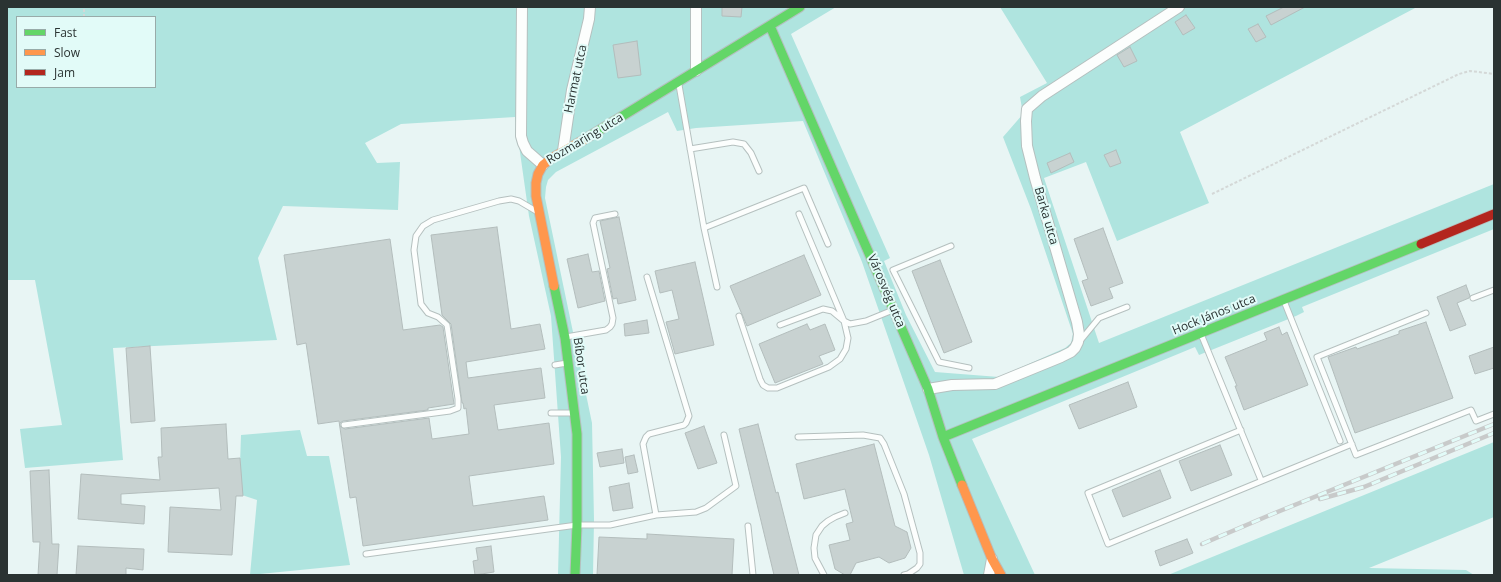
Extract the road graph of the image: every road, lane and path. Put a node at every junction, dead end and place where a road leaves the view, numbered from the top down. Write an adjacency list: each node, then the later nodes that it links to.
1 (522, 7): 12 (street, Rozmaring utca)
2 (590, 7): 11 (street, Harmat utca)
3 (696, 7): 7 (street)
4 (800, 7): 6 (street, Rozmaring utca)
5 (1179, 7): 36 (street, Barka utca)
6 (770, 26): 7 (street, Rozmaring utca); 24 (street, Városvég utca)
7 (696, 71): 9 (street, Rozmaring utca)
8 (1494, 74): 14 (path)
9 (678, 82): 10 (lane); 11 (street, Rozmaring utca)
10 (690, 149): 13 (lane); 19 (lane)
11 (563, 151): 12 (street, Rozmaring utca)
12 (543, 165): 15 (street, Bíbor utca)
13 (759, 171)
14 (1212, 194)
15 (539, 213): 35 (street, Bíbor utca); 44 (lane)
16 (615, 214): 35 (lane)
17 (799, 214): 32 (lane)
18 (1494, 214): 27 (street, Hock János utca)
19 (704, 228): 20 (lane); 23 (lane)
20 (828, 244)
21 (951, 246): 24 (lane)
22 (647, 277): 53 (lane)
23 (717, 287)
24 (893, 288): 29 (street, Városvég utca); 39 (lane)
25 (1494, 290): 26 (lane)
26 (1473, 298)
27 (1283, 300): 34 (street, Hock János utca); 49 (lane)
28 (1127, 307): 36 (lane)
29 (894, 310): 32 (lane); 40 (street, Városvég utca)
30 (1426, 312): 50 (lane)
31 (738, 316): 32 (lane)
32 (844, 321): 33 (lane)
33 (780, 325)
34 (1201, 333): 45 (lane); 48 (street, Hock János utca)
35 (565, 338): 37 (street, Bíbor utca)
36 (1075, 348): 40 (street)
37 (568, 363): 38 (lane); 42 (street, Bíbor utca)
38 (555, 365)
39 (969, 368)
40 (928, 389): 48 (street, Városvég utca)
41 (551, 413): 42 (lane)
42 (574, 413): 54 (street, Bíbor utca)
43 (1494, 414): 50 (lane)
44 (344, 425)
45 (1241, 430): 51 (lane); 51 (lane)
46 (724, 435): 53 (lane)
47 (798, 437): 61 (lane)
48 (943, 437): 57 (street, Városvég utca)
49 (1340, 441)
50 (1352, 444): 51 (lane)
51 (1261, 480)
52 (845, 513): 60 (lane)
53 (656, 515): 54 (lane)
54 (578, 525): 56 (lane); 58 (street, Bíbor utca)
55 (748, 526): 59 (lane)
56 (366, 554)
57 (992, 559): 62 (street); 63 (street, Városvég utca)
58 (576, 575)
59 (752, 575)
60 (824, 575)
61 (904, 575)
62 (989, 575)
63 (1001, 575)

